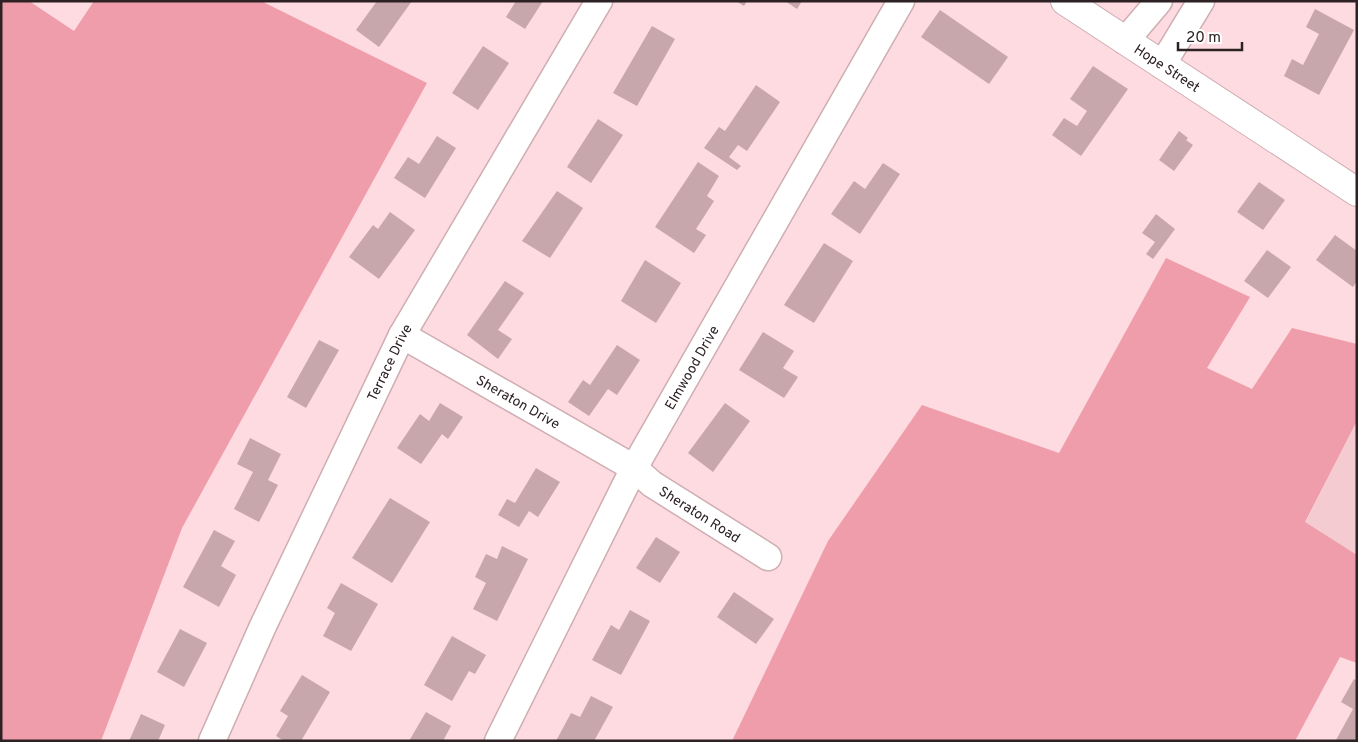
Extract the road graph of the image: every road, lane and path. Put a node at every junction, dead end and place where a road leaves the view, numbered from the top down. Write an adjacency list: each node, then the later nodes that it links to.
1 (598, 1): 9 (street, Terrace Drive)
2 (900, 1): 10 (street, Elmwood Drive)
3 (1065, 1): 6 (main road, Hope Street)
4 (1159, 1): 6 (street)
5 (1201, 1): 7 (street)
6 (1125, 40): 7 (main road, Hope Street)
7 (1162, 65): 8 (main road, Hope Street)
8 (1357, 192)
9 (402, 335): 10 (street, Sheraton Drive); 12 (street, Terrace Drive)
10 (634, 468): 11 (street, Sheraton Road); 13 (street, Elmwood Drive)
11 (768, 557)
12 (212, 741)
13 (498, 741)

